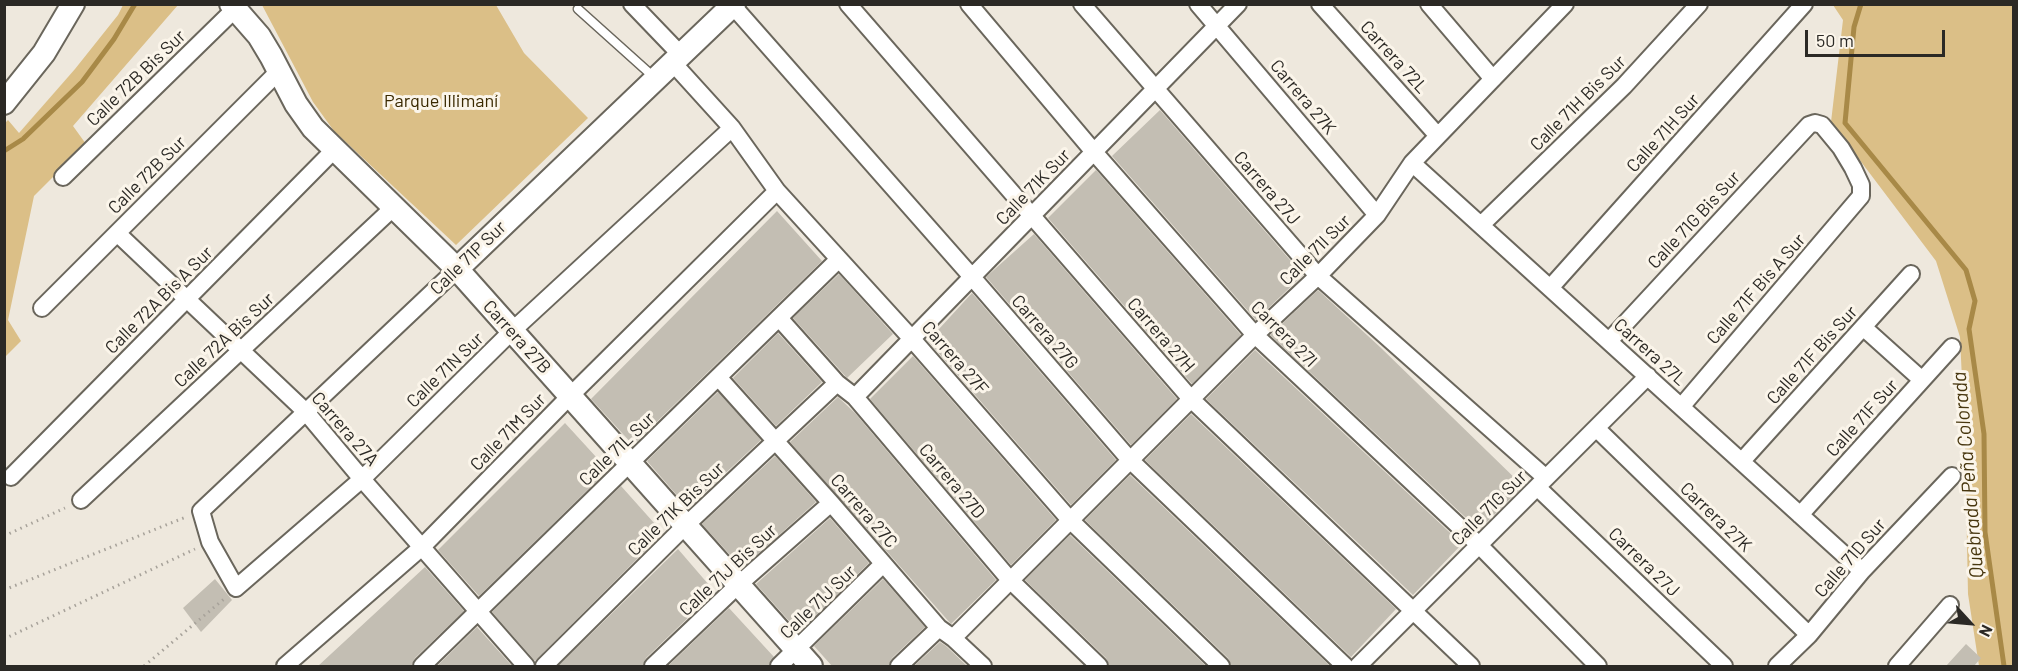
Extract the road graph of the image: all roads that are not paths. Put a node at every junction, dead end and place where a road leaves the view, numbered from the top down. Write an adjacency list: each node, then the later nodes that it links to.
1 (73, 4): 22 (street)
2 (633, 4): 17 (street, Carrera 27F)
3 (849, 4): 32 (street, Carrera 27H)
4 (969, 4): 26 (street, Carrera 27I)
5 (1082, 4): 21 (street, Carrera 27J)
6 (1198, 4): 16 (street, Carrera 27K)
7 (1238, 4): 16 (street, Calle 71K Sur)
8 (1320, 4): 24 (street, Carrera 72L)
9 (1429, 4): 19 (street)
10 (1699, 4): 34 (street, Calle 71H Bis Sur)
11 (1804, 4): 41 (street, Calle 71H Sur)
12 (734, 5): 17 (street, Calle 71P Sur); 40 (street, Carrera 27G)
13 (234, 6): 18 (street, Carrera 27B); 28 (street, Calle 72B Bis Sur)
14 (1555, 8): 19 (street, Calle 71I Sur)
15 (578, 9): 20 (lane)
16 (1217, 26): 21 (street, Calle 71K Sur); 33 (street, Carrera 27K)
17 (677, 59): 20 (street, Calle 71P Sur); 23 (street, Carrera 27F)
18 (279, 70): 25 (street, Carrera 27B); 35 (street, Calle 72B Sur)
19 (1493, 79): 24 (street, Calle 71I Sur)
20 (656, 80): 37 (street, Calle 71P Sur)
21 (1154, 90): 26 (street, Calle 71K Sur); 39 (street, Carrera 27J)
22 (4, 103)
23 (732, 128): 29 (street, Carrera 27F); 46 (street, Calle 71N Sur)
24 (1438, 136): 27 (street, Calle 71I Sur)
25 (334, 150): 31 (street, Carrera 27B); 42 (street, Calle 72A Bis A Sur)
26 (1094, 152): 32 (street, Calle 71K Sur); 47 (street, Carrera 27I)
27 (1412, 163): 33 (street, Calle 71I Sur); 34 (street, Carrera 27L)
28 (63, 177)
29 (777, 191): 36 (street, Carrera 27F); 56 (street, Calle 71M Sur)
30 (1861, 196): 49 (street, Calle 71G Bis Sur); 59 (street, Calle 71F Bis A Sur)
31 (394, 207): 37 (street, Carrera 27B); 51 (street, Calle 72A Bis Sur)
32 (1032, 215): 40 (street, Calle 71K Sur); 58 (street, Carrera 27H)
33 (1377, 215): 39 (street, Calle 71I Sur)
34 (1481, 225): 41 (street, Carrera 27L)
35 (117, 233): 42 (street, Carrera 27A); 43 (street, Calle 72B Sur)
36 (839, 259): 44 (street, Calle 71L Sur); 48 (street, Carrera 27F)
37 (457, 269): 46 (street, Carrera 27B); 60 (street, Calle 71P Sur)
38 (1911, 274): 45 (street, Calle 71F Bis Sur)
39 (1318, 276): 47 (street, Calle 71I Sur); 69 (street, Carrera 27J)
40 (972, 277): 48 (street, Calle 71K Sur); 63 (street, Carrera 27G)
41 (1550, 288): 49 (street, Carrera 27L)
42 (187, 299): 51 (street, Carrera 27A); 67 (street, Calle 72A Bis A Sur)
43 (42, 308)
44 (779, 318): 53 (street, Calle 71L Sur); 55 (street, Carrera 27D)
45 (1863, 327): 54 (street); 64 (street, Calle 71F Bis Sur)
46 (512, 331): 56 (street, Carrera 27B); 68 (street, Calle 71N Sur)
47 (1255, 335): 58 (street, Calle 71I Sur); 76 (street, Carrera 27I)
48 (912, 339): 57 (street, Calle 71K Sur); 73 (street, Carrera 27F)
49 (1609, 341): 52 (street, Carrera 27L)
50 (1952, 347): 54 (street, Calle 71F Sur)
51 (241, 350): 60 (street, Carrera 27A); 70 (street, Calle 72A Bis Sur)
52 (1648, 376): 59 (street, Carrera 27L); 61 (street, Calle 71G Sur)
53 (718, 377): 62 (street, Carrera 27C); 65 (street, Calle 71L Sur)
54 (1922, 380): 72 (street, Calle 71F Sur)
55 (837, 383): 57 (street, Carrera 27D); 62 (street, Calle 71K Bis Sur)
56 (570, 396): 65 (street, Carrera 27B); 77 (street, Calle 71M Sur)
57 (855, 397): 80 (street, Carrera 27D)
58 (1191, 399): 63 (street, Calle 71I Sur); 84 (street, Carrera 27H)
59 (1681, 406): 64 (street, Carrera 27L)
60 (306, 412): 68 (street, Carrera 27A); 75 (street, Calle 71P Sur)
61 (1596, 428): 69 (street, Calle 71G Sur); 86 (street, Carrera 27K)
62 (776, 441): 71 (street, Carrera 27C); 74 (street, Calle 71K Bis Sur)
63 (1130, 460): 73 (street, Calle 71I Sur); 99 (street, Carrera 27G)
64 (1742, 461): 72 (street, Carrera 27L)
65 (630, 464): 74 (street, Carrera 27B); 83 (street, Calle 71L Sur)
66 (1952, 476): 79 (street, Calle 71D Sur)
67 (11, 477)
68 (362, 479): 75 (street, Calle 71N Sur); 77 (street, Carrera 27A)
69 (1542, 482): 76 (street, Calle 71G Sur); 103 (street, Carrera 27J)
70 (81, 501)
71 (831, 502): 78 (street, Carrera 27C); 81 (street, Calle 71J Bis Sur)
72 (1800, 515): 79 (street, Carrera 27L)
73 (1070, 520): 80 (street, Calle 71I Sur); 98 (street, Carrera 27F)
74 (685, 526): 81 (street, Carrera 27B); 92 (street, Calle 71K Bis Sur)
75 (210, 542)
76 (1479, 545): 84 (street, Calle 71G Sur); 102 (street, Carrera 27I)
77 (422, 547): 83 (street, Carrera 27A); 89 (street, Calle 71M Sur)
78 (884, 564): 85 (street, Carrera 27C); 88 (street, Calle 71J Sur)
79 (1862, 571): 86 (street, Calle 71D Sur)
80 (1011, 580): 87 (street, Calle 71I Sur); 97 (street, Carrera 27D)
81 (738, 585): 88 (street, Carrera 27B); 93 (street, Calle 71J Bis Sur)
82 (1950, 605): 105 (street)
83 (479, 611): 90 (street, Calle 71L Sur); 91 (street, Carrera 27A)
84 (1414, 611): 100 (street, Calle 71G Sur); 101 (street, Carrera 27H)
85 (939, 628): 87 (street, Carrera 27C); 95 (street)
86 (1809, 635): 104 (street, Calle 71D Sur)
87 (953, 638): 96 (street, Carrera 27C)
88 (804, 658): 94 (street, Calle 71J Sur)
89 (285, 666)
90 (422, 666)
91 (526, 666)
92 (544, 666)
93 (652, 666)
94 (779, 666)
95 (899, 666)
96 (983, 666)
97 (1099, 666)
98 (1221, 666)
99 (1345, 666)
100 (1358, 666)
101 (1471, 666)
102 (1598, 666)
103 (1724, 666)
104 (1777, 666)
105 (1897, 666)

